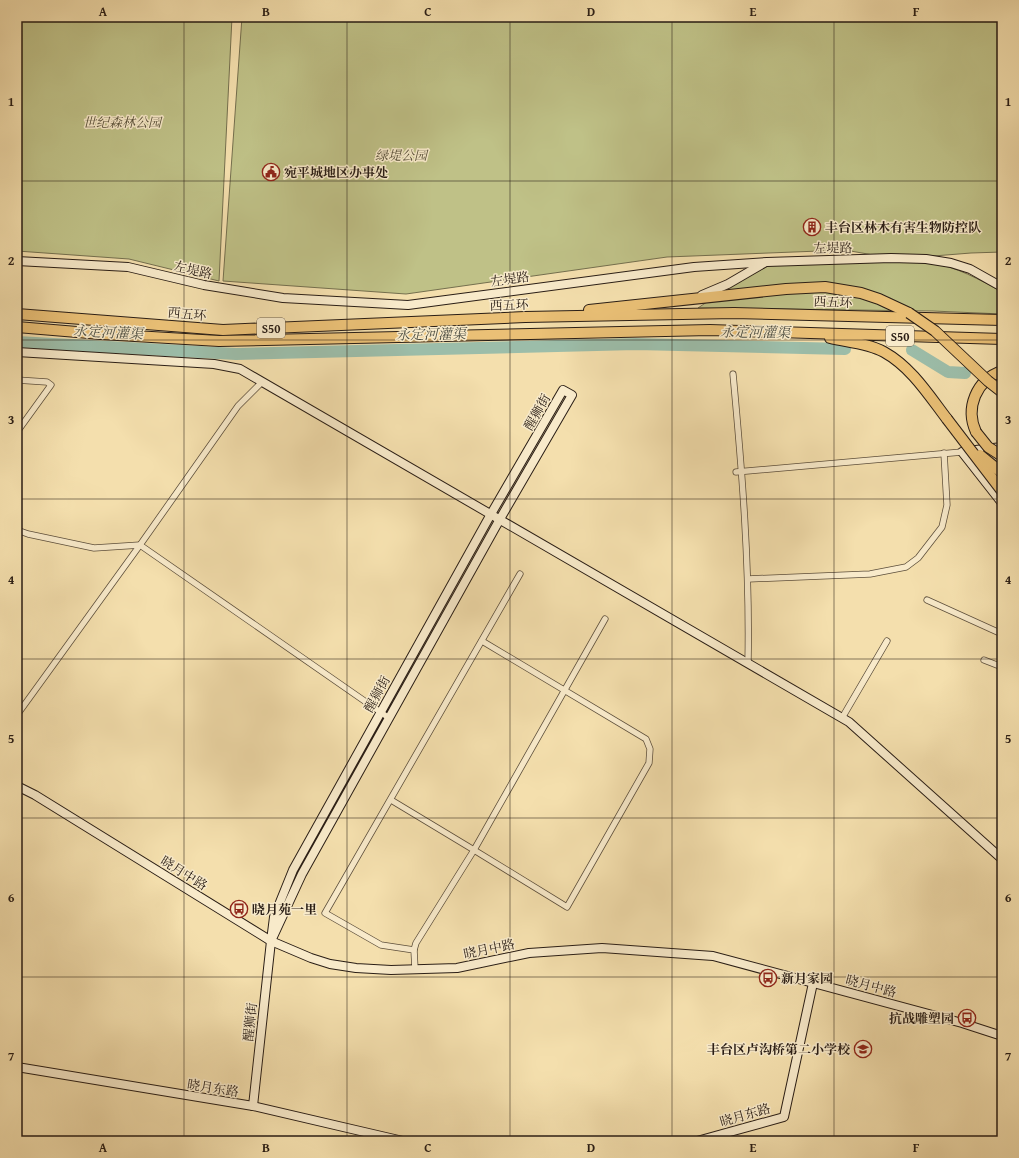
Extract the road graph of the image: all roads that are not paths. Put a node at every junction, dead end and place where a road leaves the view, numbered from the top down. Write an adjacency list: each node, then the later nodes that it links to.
1 (17, 261): 2 (street, 左堤路)
2 (766, 262): 3 (street, 左堤路); 4 (street)
3 (1002, 287)
4 (694, 298): 6 (highway); 16 (highway, bridge)
5 (17, 314): 6 (highway, 西五环 / S50)
6 (525, 317): 7 (highway, 西五环 / S50)
7 (1002, 320)
8 (17, 327): 9 (highway, 西五环 / S50)
9 (798, 332): 10 (highway, 西五环 / S50); 19 (highway, bridge)
10 (1002, 339)
11 (17, 352): 15 (street)
12 (1002, 371): 21 (highway, bridge)
13 (733, 374): 22 (street)
14 (17, 380): 17 (street)
15 (262, 382): 26 (street); 29 (street)
16 (1002, 392)
17 (17, 432)
18 (1002, 447): 19 (street)
19 (964, 448): 20 (street); 23 (highway, bridge); 24 (highway, bridge); 25 (street)
20 (944, 453): 22 (street); 31 (street)
21 (1002, 456)
22 (739, 472): 31 (street)
23 (1002, 473)
24 (1002, 491)
25 (1002, 503)
26 (491, 514): 27 (street); 27 (street, 醒狮街); 41 (street, 醒狮街)
27 (500, 519): 38 (street); 43 (street, 醒狮街)
28 (17, 530): 29 (street)
29 (140, 545): 41 (street); 42 (street)
30 (520, 574): 35 (street)
31 (748, 579): 38 (street)
32 (927, 600): 34 (street)
33 (605, 619): 40 (street)
34 (1002, 634)
35 (482, 641): 40 (street); 46 (street)
36 (887, 642): 44 (street)
37 (984, 660): 39 (street)
38 (748, 663): 44 (street)
39 (1002, 667)
40 (565, 690): 47 (street); 47 (street)
41 (380, 712): 43 (street); 49 (street, 醒狮街)
42 (17, 715)
43 (389, 718): 49 (street, 醒狮街)
44 (842, 718): 48 (street)
45 (17, 786): 49 (street, 晓月中路)
46 (391, 800): 47 (street); 50 (street)
47 (474, 850): 50 (street)
48 (1002, 859)
49 (271, 941): 51 (street, 晓月中路); 55 (street, 醒狮街)
50 (414, 950): 51 (street)
51 (415, 969): 52 (street, 晓月中路)
52 (813, 983): 53 (street, 晓月中路); 57 (street, 晓月东路)
53 (1002, 1036)
54 (17, 1067): 55 (street, 晓月东路)
55 (253, 1106): 56 (street, 晓月东路)
56 (403, 1141)
57 (697, 1141)

